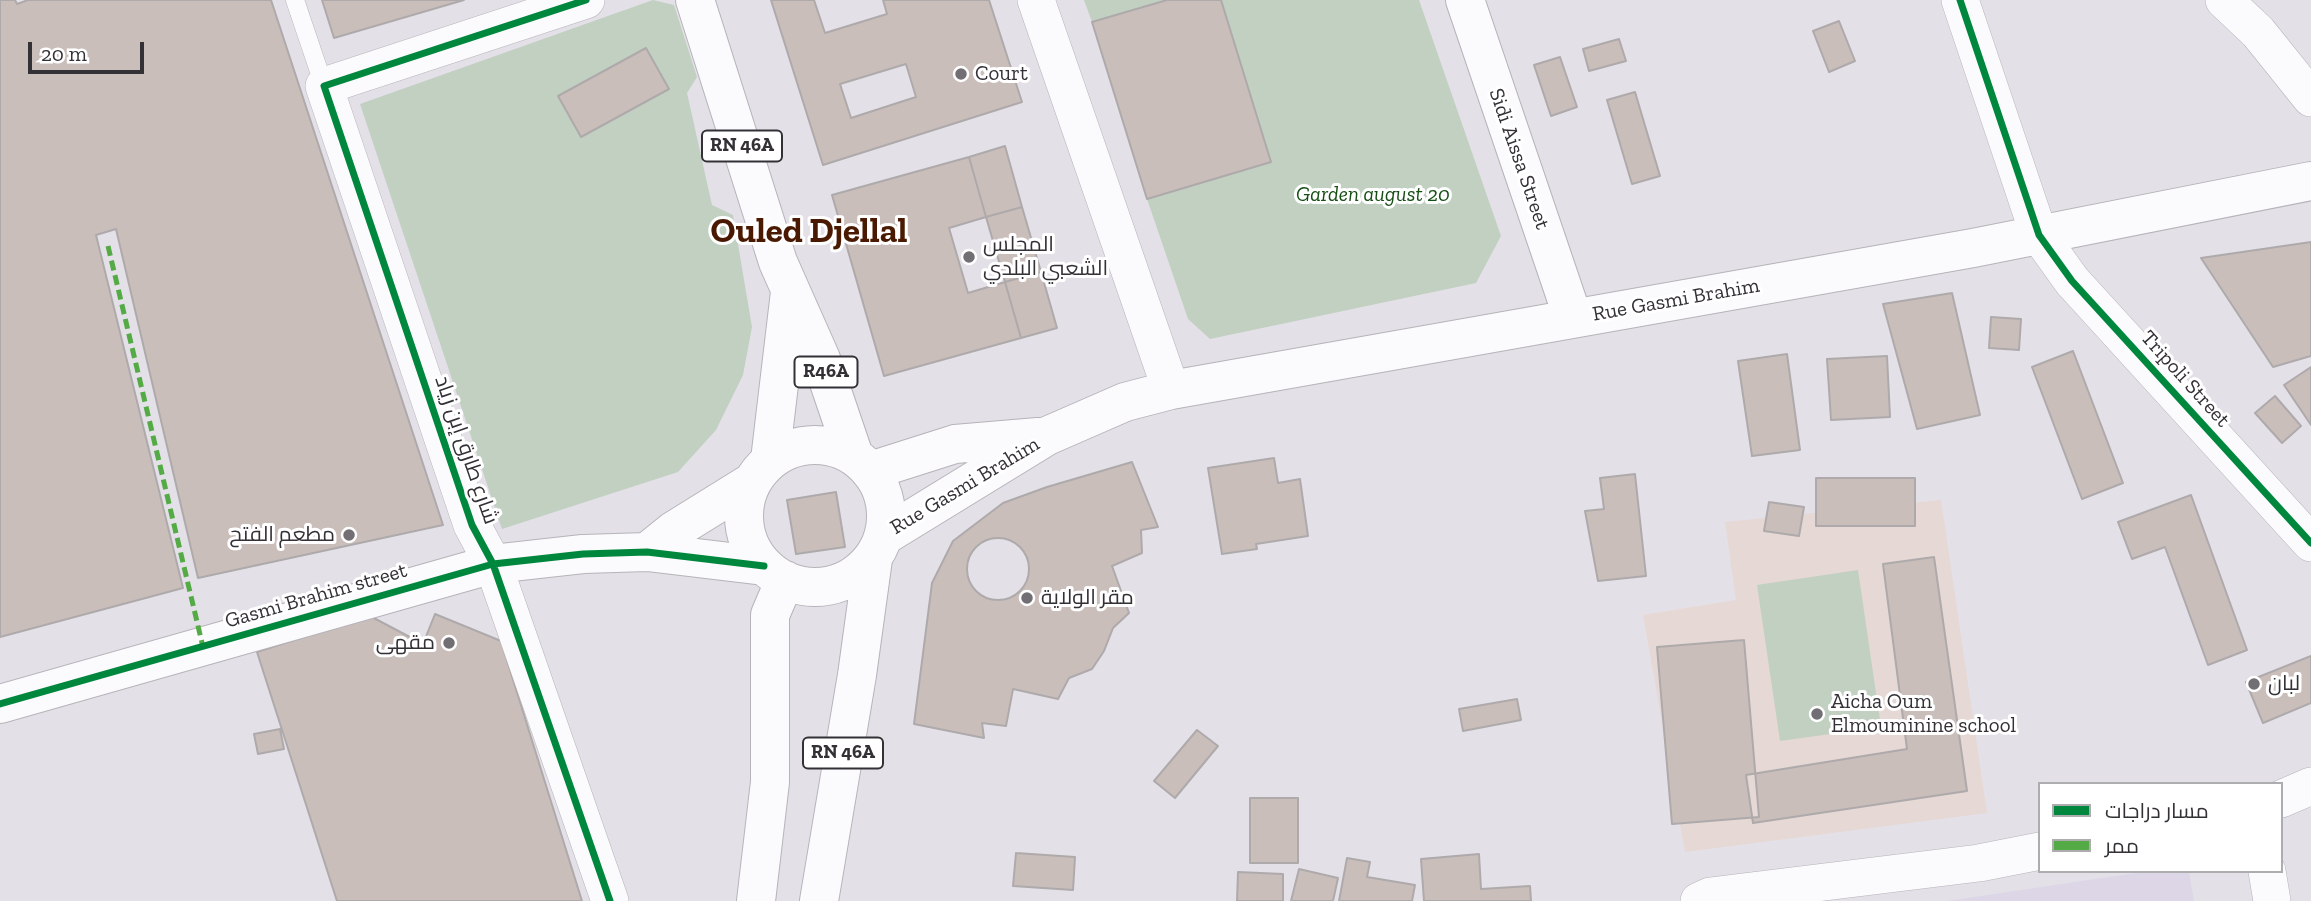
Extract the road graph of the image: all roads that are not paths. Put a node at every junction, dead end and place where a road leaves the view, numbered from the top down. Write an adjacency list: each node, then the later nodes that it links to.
1 (295, 0): 8 (lane, شارع طارق إبن زياد)
2 (586, 0): 8 (street)
3 (695, 0): 12 (main road, RN 46A)
4 (1036, 0): 14 (street)
5 (1465, 0): 13 (main road, Sidi Aissa Street)
6 (1960, 0): 11 (street, Tripoli Street)
7 (2224, 0): 9 (street)
8 (324, 86): 21 (street, شارع طارق إبن زياد)
9 (2311, 98)
10 (2311, 181): 11 (main road, Rue Gasmi Brahim)
11 (2039, 235): 13 (main road, Rue Gasmi Brahim); 18 (street, Tripoli Street)
12 (790, 292): 16 (main road, R46A); 17 (main road, RN 46A)
13 (1573, 318): 14 (main road, Rue Gasmi Brahim)
14 (1171, 390): 15 (main road, Rue Gasmi Brahim)
15 (1047, 436): 16 (main road, Rue Gasmi Brahim); 19 (main road, Rue Gasmi Brahim)
16 (862, 463): 17 (main road); 19 (main road)
17 (761, 471): 20 (main road); 22 (main road)
18 (2311, 543)
19 (878, 547): 22 (main road); 30 (main road, RN 46A)
20 (647, 552): 21 (main road, Gasmi Brahim street); 22 (main road, Gasmi Brahim street)
21 (492, 564): 23 (main road, Gasmi Brahim street); 28 (street, شارع طارق إبن زياد)
22 (775, 573): 29 (main road)
23 (0, 704)
24 (2311, 786): 25 (street)
25 (2283, 798)
26 (2038, 851): 31 (street)
27 (2267, 873): 32 (street)
28 (610, 901)
29 (756, 901)
30 (819, 901)
31 (1699, 901)
32 (2272, 901)

